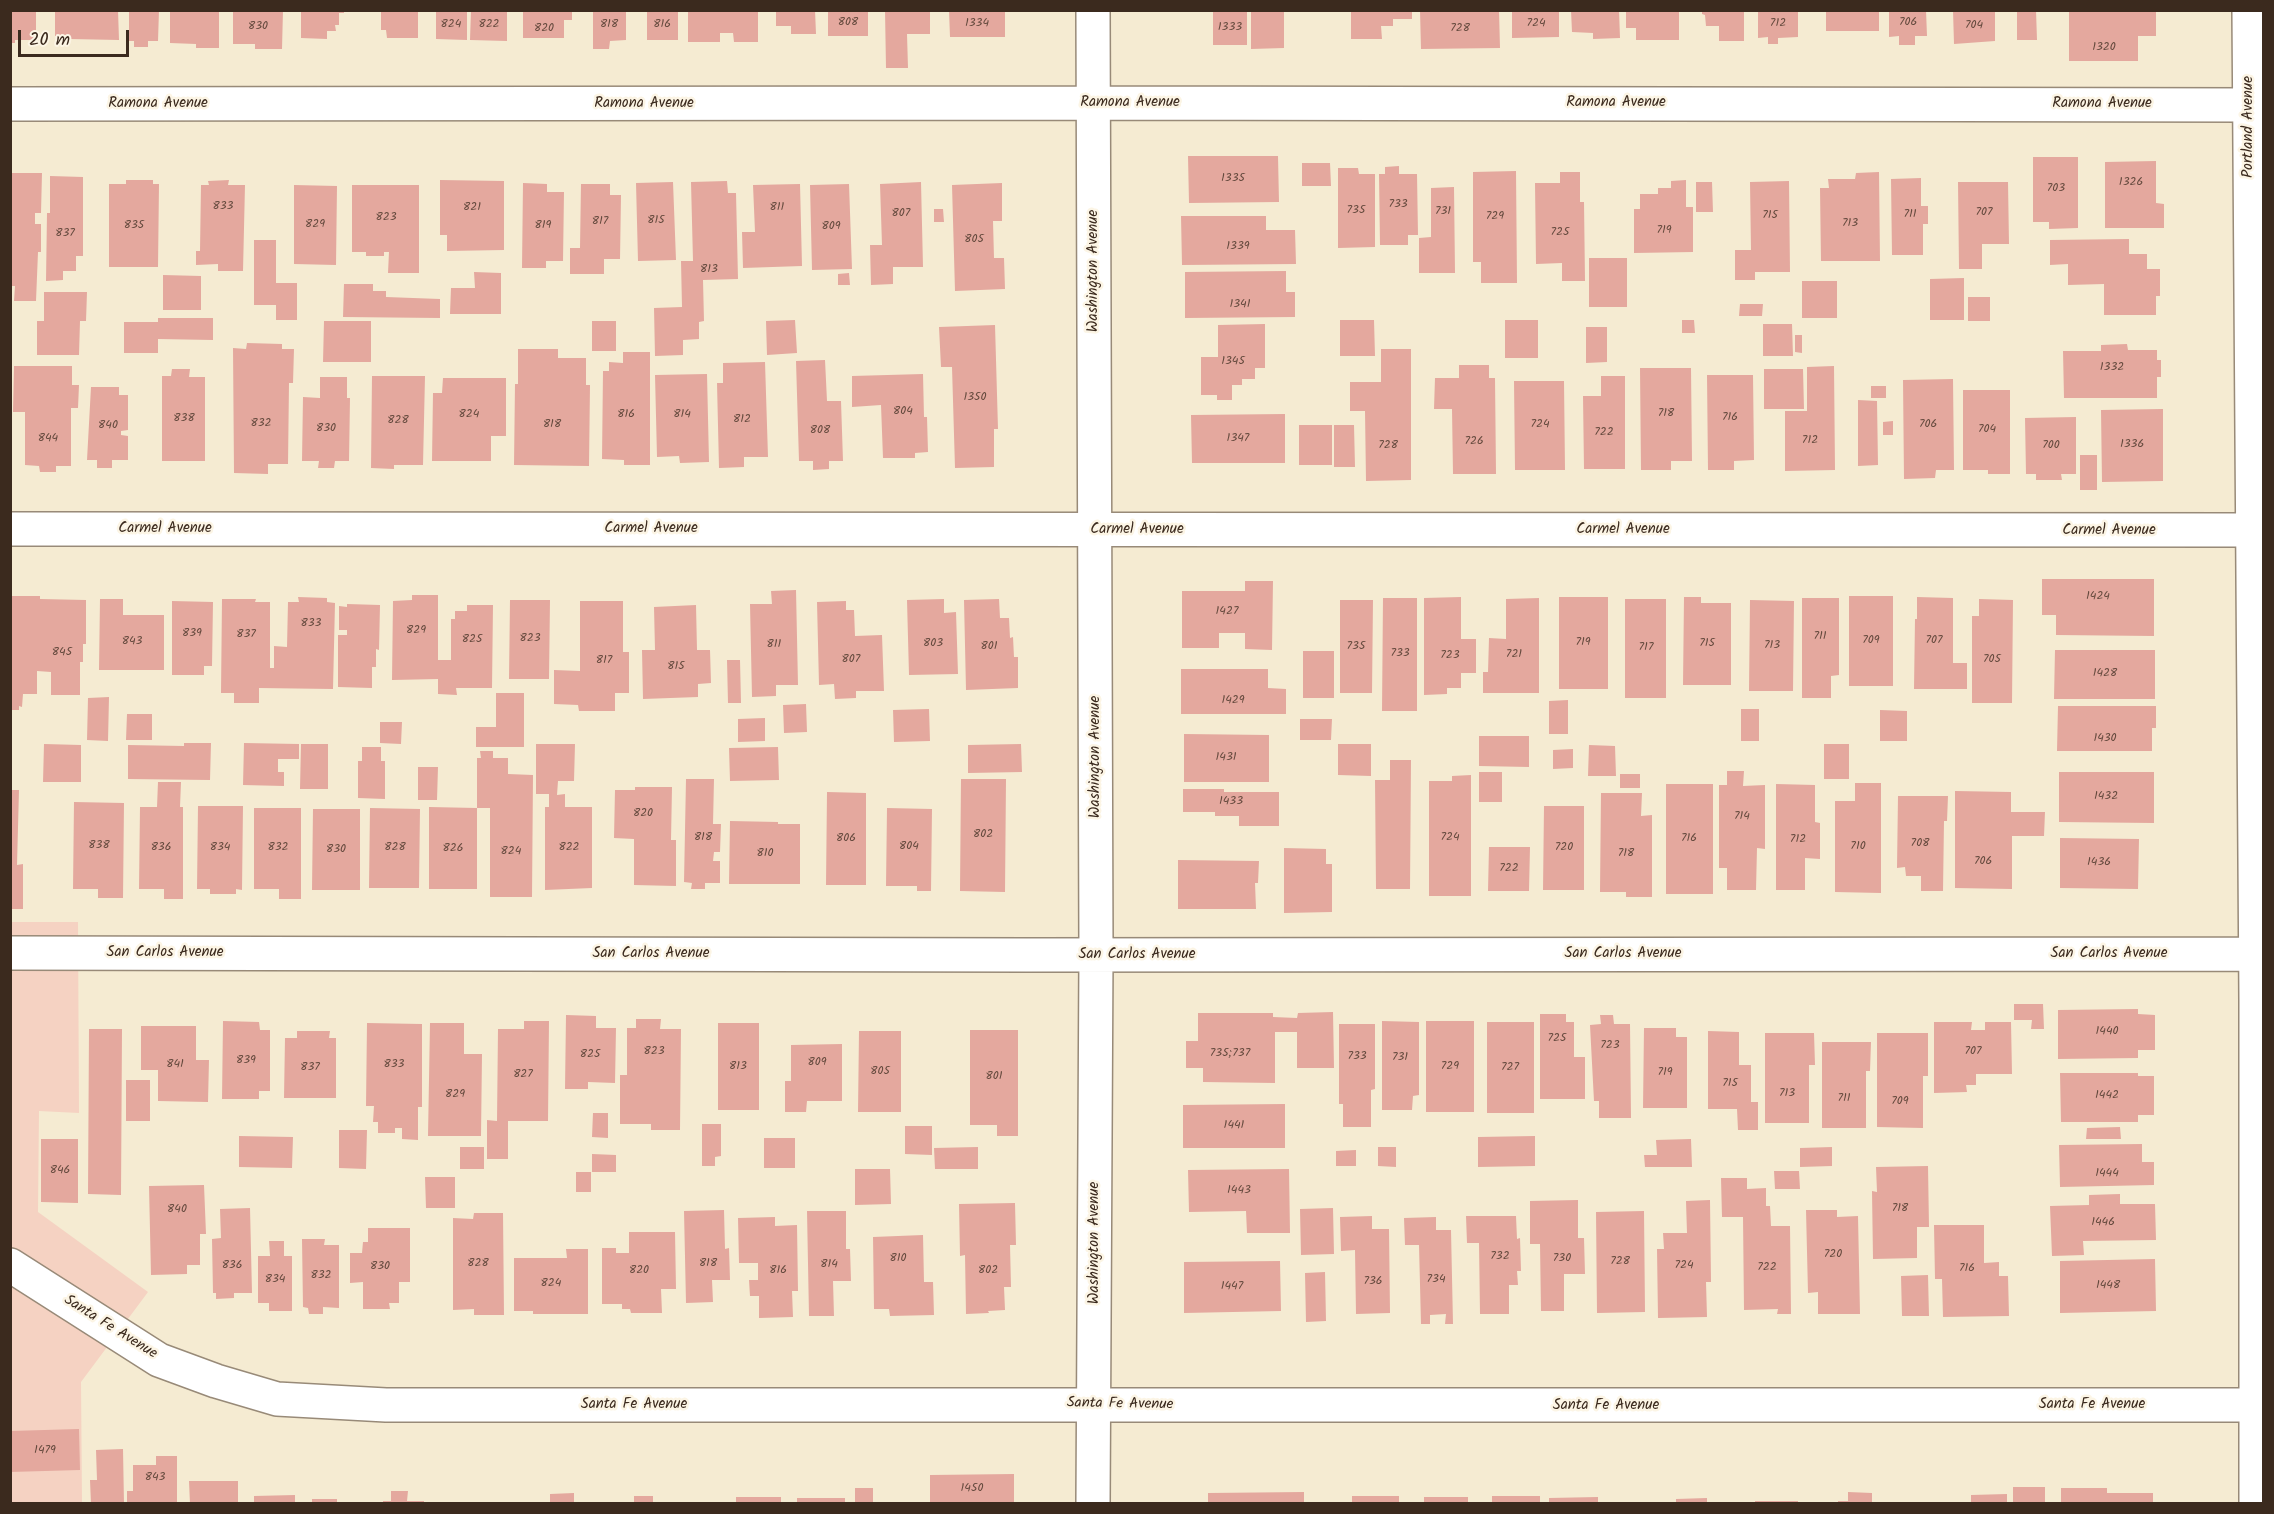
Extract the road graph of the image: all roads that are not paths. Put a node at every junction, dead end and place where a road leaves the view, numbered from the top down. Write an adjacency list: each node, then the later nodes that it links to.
1 (1093, 10): 3 (street, Washington Avenue)
2 (2249, 10): 5 (street, Portland Avenue)
3 (1094, 103): 4 (street, Ramona Avenue); 5 (street, Ramona Avenue); 7 (street, Washington Avenue)
4 (10, 105)
5 (2249, 105): 8 (street, Portland Avenue)
6 (10, 529): 7 (street, Carmel Avenue)
7 (1094, 530): 8 (street, Carmel Avenue); 10 (street, Washington Avenue)
8 (2258, 530): 11 (street, Portland Avenue)
9 (10, 953): 10 (street, San Carlos Avenue)
10 (1096, 954): 11 (street, San Carlos Avenue); 13 (street, Washington Avenue)
11 (2260, 954): 14 (street, Portland Avenue)
12 (10, 1265): 13 (street, Santa Fe Avenue)
13 (1093, 1405): 14 (street, Santa Fe Avenue); 15 (street, Washington Avenue)
14 (2260, 1405): 16 (street, Portland Avenue)
15 (1093, 1503)
16 (2256, 1503)

